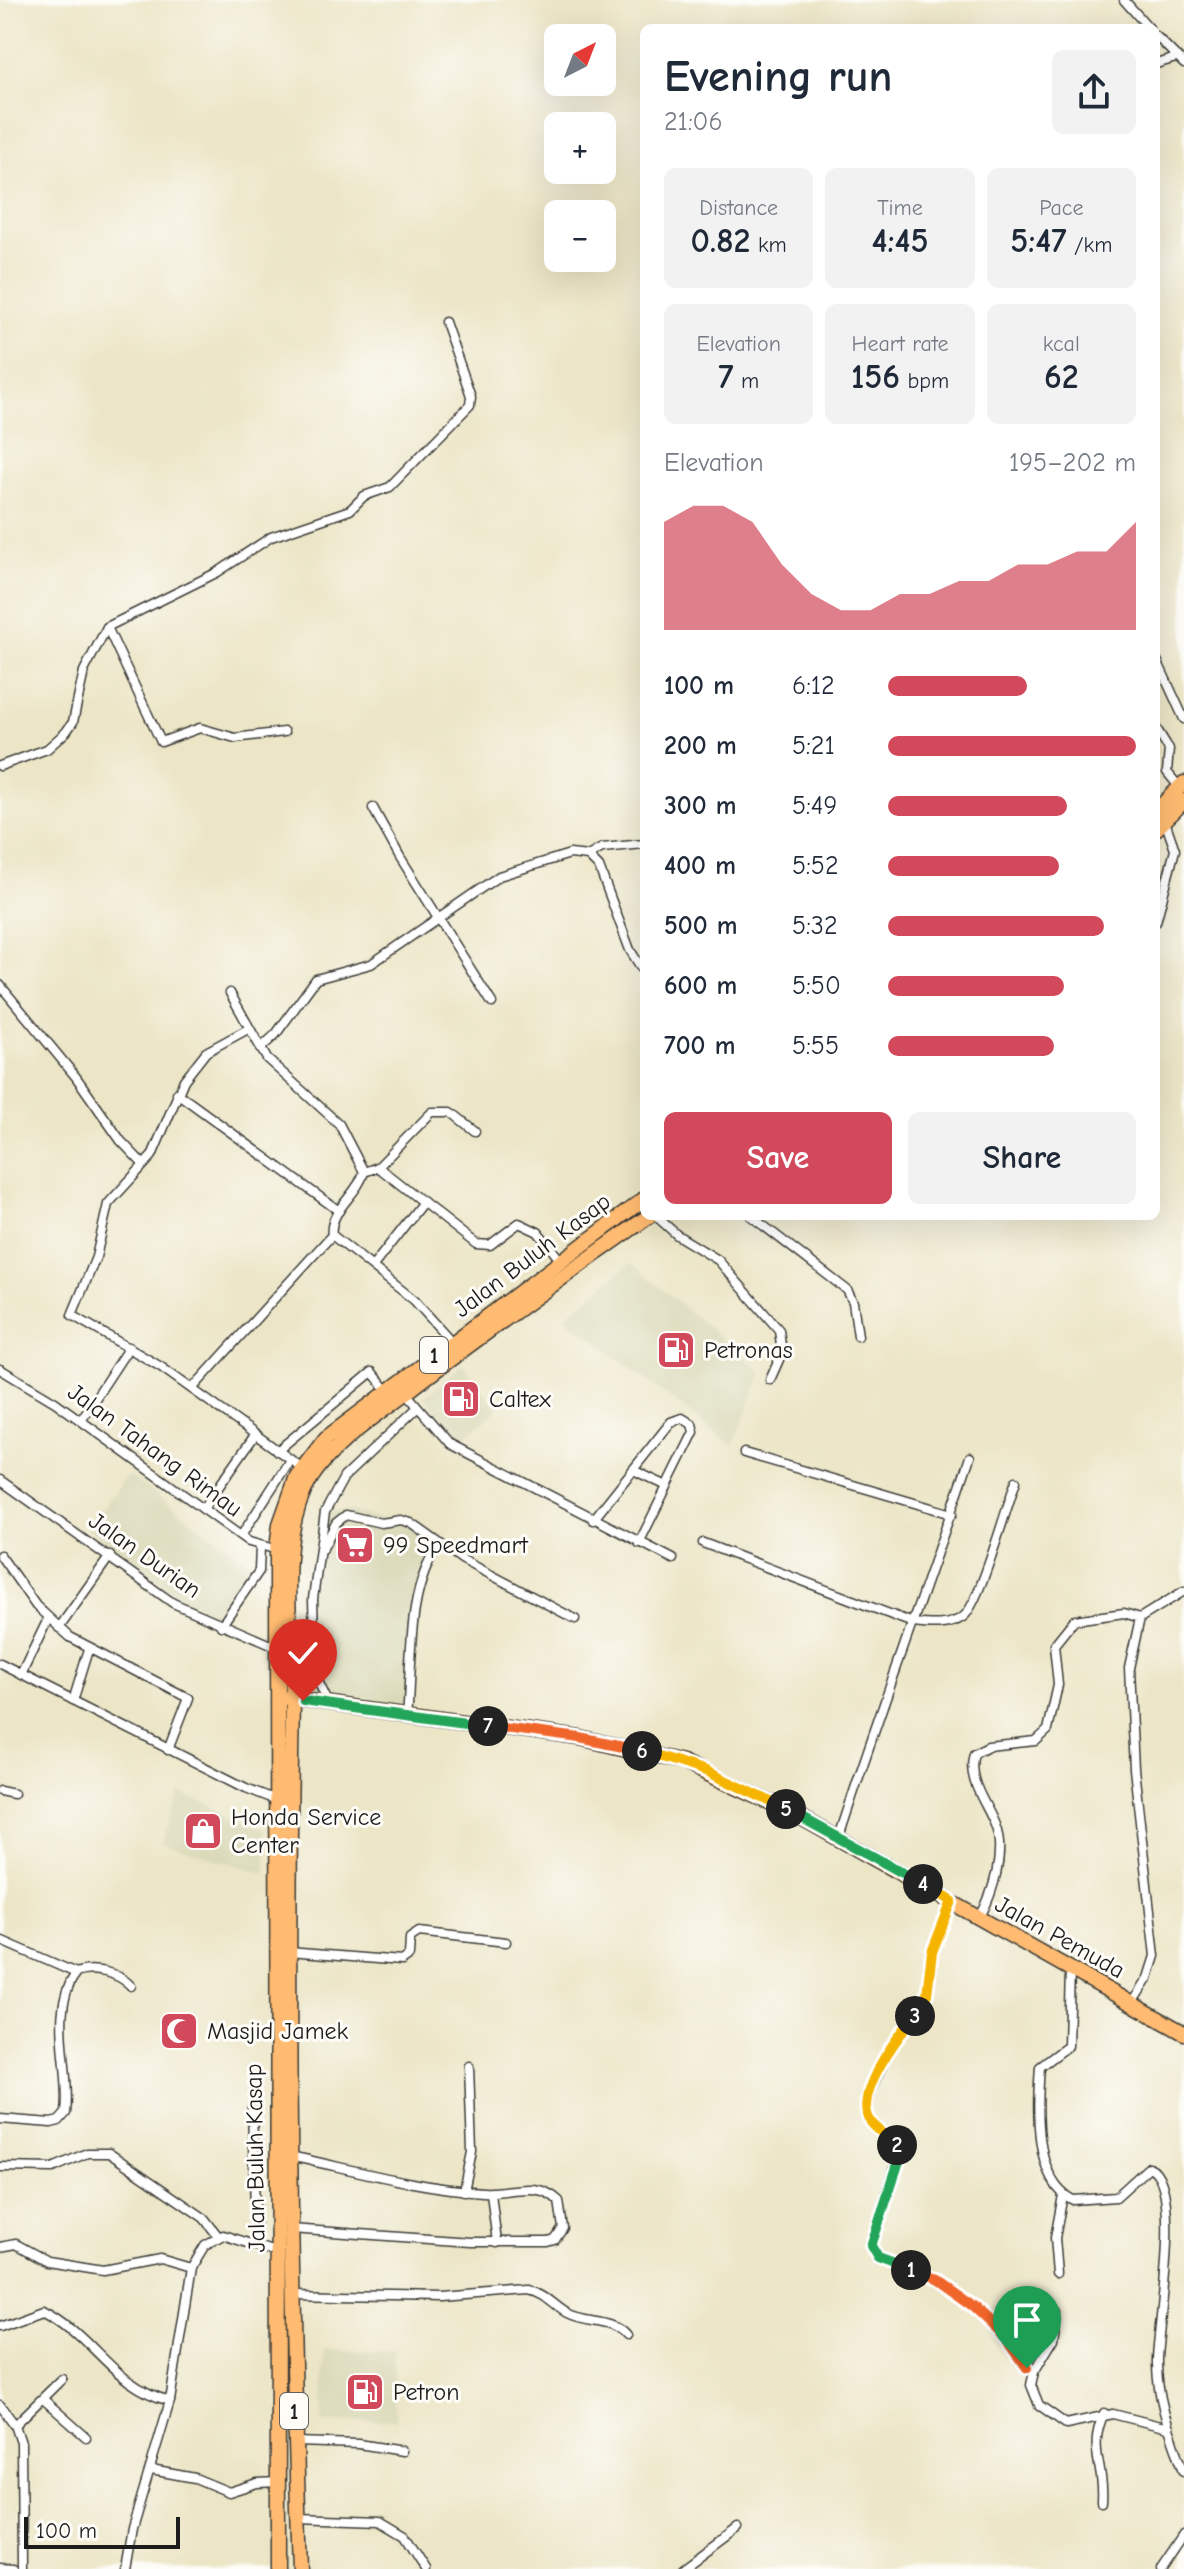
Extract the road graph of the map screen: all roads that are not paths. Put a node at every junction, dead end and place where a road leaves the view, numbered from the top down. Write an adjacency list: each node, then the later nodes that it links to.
1 (1124, 0): 2 (street)
2 (1145, 24)
3 (1160, 40): 4 (street)
4 (1180, 61): 5 (street)
5 (1160, 64)
6 (445, 322): 7 (street)
7 (107, 627): 10 (street); 12 (street)
8 (1160, 667): 9 (street)
9 (1184, 719)
10 (284, 732)
11 (1160, 734): 13 (street)
12 (0, 766)
13 (1167, 772): 14 (street); 15 (street)
14 (1160, 775)
15 (1183, 791): 17 (main road)
16 (373, 808): 22 (street)
17 (1160, 819)
18 (1160, 822): 21 (street)
19 (640, 844): 20 (street)
20 (588, 856): 22 (street); 23 (street)
21 (1160, 907)
22 (439, 917): 26 (street); 28 (street)
23 (640, 966)
24 (0, 985): 31 (street)
25 (230, 993): 27 (street)
26 (492, 1003)
27 (248, 1029): 28 (street); 29 (street)
28 (260, 1049): 33 (street)
29 (177, 1093): 31 (street); 36 (street)
30 (475, 1131): 32 (street)
31 (143, 1164): 45 (street)
32 (378, 1167): 33 (street); 34 (street)
33 (364, 1172): 36 (street)
34 (423, 1202): 41 (street); 42 (street)
35 (640, 1202): 41 (main road, Jalan Buluh Kasap / 1)
36 (339, 1211): 40 (street)
37 (644, 1220): 50 (main road, Jalan Buluh Kasap / 1)
38 (660, 1220): 47 (street)
39 (756, 1220): 43 (street)
40 (332, 1235): 42 (street); 48 (street)
41 (561, 1261): 44 (main road, Jalan Buluh Kasap / 1)
42 (373, 1266): 44 (street)
43 (858, 1336)
44 (452, 1342): 49 (main road, Jalan Buluh Kasap / 1)
45 (129, 1347): 48 (street); 52 (street)
46 (0, 1369): 52 (street, Jalan Tahang Rimau)
47 (770, 1380)
48 (192, 1389): 53 (street)
49 (387, 1390): 54 (street); 57 (main road, Jalan Buluh Kasap / 1)
50 (406, 1393): 51 (street); 70 (main road, Jalan Buluh Kasap / 1)
51 (417, 1408): 64 (street); 73 (street)
52 (81, 1420): 62 (street, Jalan Tahang Rimau)
53 (255, 1435): 54 (street); 62 (street)
54 (277, 1451): 57 (street)
55 (744, 1453): 63 (street)
56 (970, 1457): 63 (street)
57 (296, 1464): 65 (street); 70 (main road, Jalan Buluh Kasap / 1)
58 (633, 1470): 61 (street); 61 (street); 64 (street)
59 (0, 1480): 72 (street, Jalan Durian)
60 (1016, 1481): 79 (street)
61 (667, 1486): 66 (street)
62 (203, 1509): 65 (street, Jalan Tahang Rimau)
63 (952, 1514): 79 (street)
64 (593, 1520): 66 (street)
65 (241, 1536): 69 (street, Jalan Tahang Rimau)
66 (639, 1543): 74 (street)
67 (703, 1543): 79 (street)
68 (439, 1545): 73 (street); 78 (street); 90 (street)
69 (260, 1547): 70 (street, Jalan Tahang Rimau); 80 (street)
70 (284, 1550): 82 (main road, Jalan Buluh Kasap / 1); 87 (main road, Jalan Buluh Kasap / 1)
71 (0, 1555): 77 (street)
72 (110, 1556): 80 (street, Jalan Durian); 81 (street)
73 (318, 1557): 89 (street)
74 (673, 1559)
75 (1184, 1591): 76 (street)
76 (1140, 1618): 97 (street); 104 (street)
77 (48, 1619): 81 (street); 85 (street)
78 (575, 1619)
79 (913, 1623): 95 (street)
80 (221, 1626): 82 (street, Jalan Durian)
81 (59, 1628): 83 (street)
82 (275, 1647): 86 (main road, Jalan Buluh Kasap / 1)
83 (89, 1649): 88 (street); 91 (street)
84 (0, 1664): 85 (street)
85 (21, 1675): 88 (street)
86 (276, 1697): 87 (main road, Jalan Pemuda); 94 (main road, Jalan Buluh Kasap / 1)
87 (292, 1699): 89 (main road, Jalan Pemuda); 100 (main road, Jalan Buluh Kasap / 1)
88 (73, 1701): 91 (street)
89 (329, 1705): 90 (main road, Jalan Pemuda)
90 (407, 1716): 95 (main road, Jalan Pemuda)
91 (168, 1750): 94 (street)
92 (0, 1791): 93 (street)
93 (14, 1794)
94 (274, 1799): 119 (main road, Jalan Buluh Kasap / 1)
95 (839, 1837): 96 (main road, Jalan Pemuda)
96 (952, 1901): 97 (main road, Jalan Pemuda); 126 (street)
97 (980, 1917): 101 (main road, Jalan Pemuda)
98 (0, 1940): 102 (street)
99 (506, 1942): 100 (street)
100 (288, 1952): 109 (main road, Jalan Buluh Kasap / 1)
101 (1070, 1967): 104 (main road, Jalan Pemuda); 113 (street)
102 (76, 1973): 103 (street); 108 (street)
103 (131, 1986)
104 (1132, 2003): 105 (main road, Jalan Pemuda)
105 (1184, 2033)
106 (469, 2066): 111 (street)
107 (252, 2108): 117 (street)
108 (0, 2119)
109 (290, 2156): 111 (street); 114 (main road, Jalan Buluh Kasap / 1)
110 (0, 2167): 115 (street)
111 (464, 2191): 112 (street)
112 (491, 2193): 116 (street); 116 (street)
113 (1063, 2195): 121 (street); 133 (street)
114 (291, 2229): 116 (street); 122 (main road, Jalan Buluh Kasap / 1)
115 (218, 2236): 117 (street); 120 (street)
116 (497, 2243)
117 (256, 2244): 119 (street)
118 (0, 2247): 120 (street)
119 (279, 2253): 139 (main road, Jalan Buluh Kasap / 1)
120 (191, 2268): 129 (street)
121 (1058, 2274)
122 (292, 2294): 125 (street); 135 (main road, Jalan Buluh Kasap / 1)
123 (1058, 2311): 126 (street)
124 (0, 2326): 129 (street)
125 (626, 2335)
126 (1034, 2372): 131 (street)
127 (62, 2379): 128 (street)
128 (43, 2399): 132 (street); 134 (street)
129 (170, 2401): 137 (street)
130 (0, 2405): 132 (street)
131 (1104, 2413): 133 (street); 140 (street)
132 (15, 2425): 146 (street)
133 (1168, 2428): 138 (street)
134 (86, 2437)
135 (295, 2442): 136 (street); 141 (main road, Jalan Buluh Kasap / 1)
136 (402, 2451)
137 (151, 2470): 139 (street); 147 (street)
138 (1184, 2471)
139 (279, 2482): 148 (main road, Jalan Buluh Kasap / 1)
140 (1102, 2501)
141 (298, 2518): 149 (main road, Jalan Buluh Kasap / 1); 150 (street)
142 (738, 2528): 151 (street)
143 (1184, 2535): 152 (street)
144 (0, 2568): 145 (street)
145 (13, 2569)
146 (22, 2569)
147 (125, 2569)
148 (278, 2569)
149 (300, 2569)
150 (426, 2569)
151 (683, 2569)
152 (1161, 2569)

